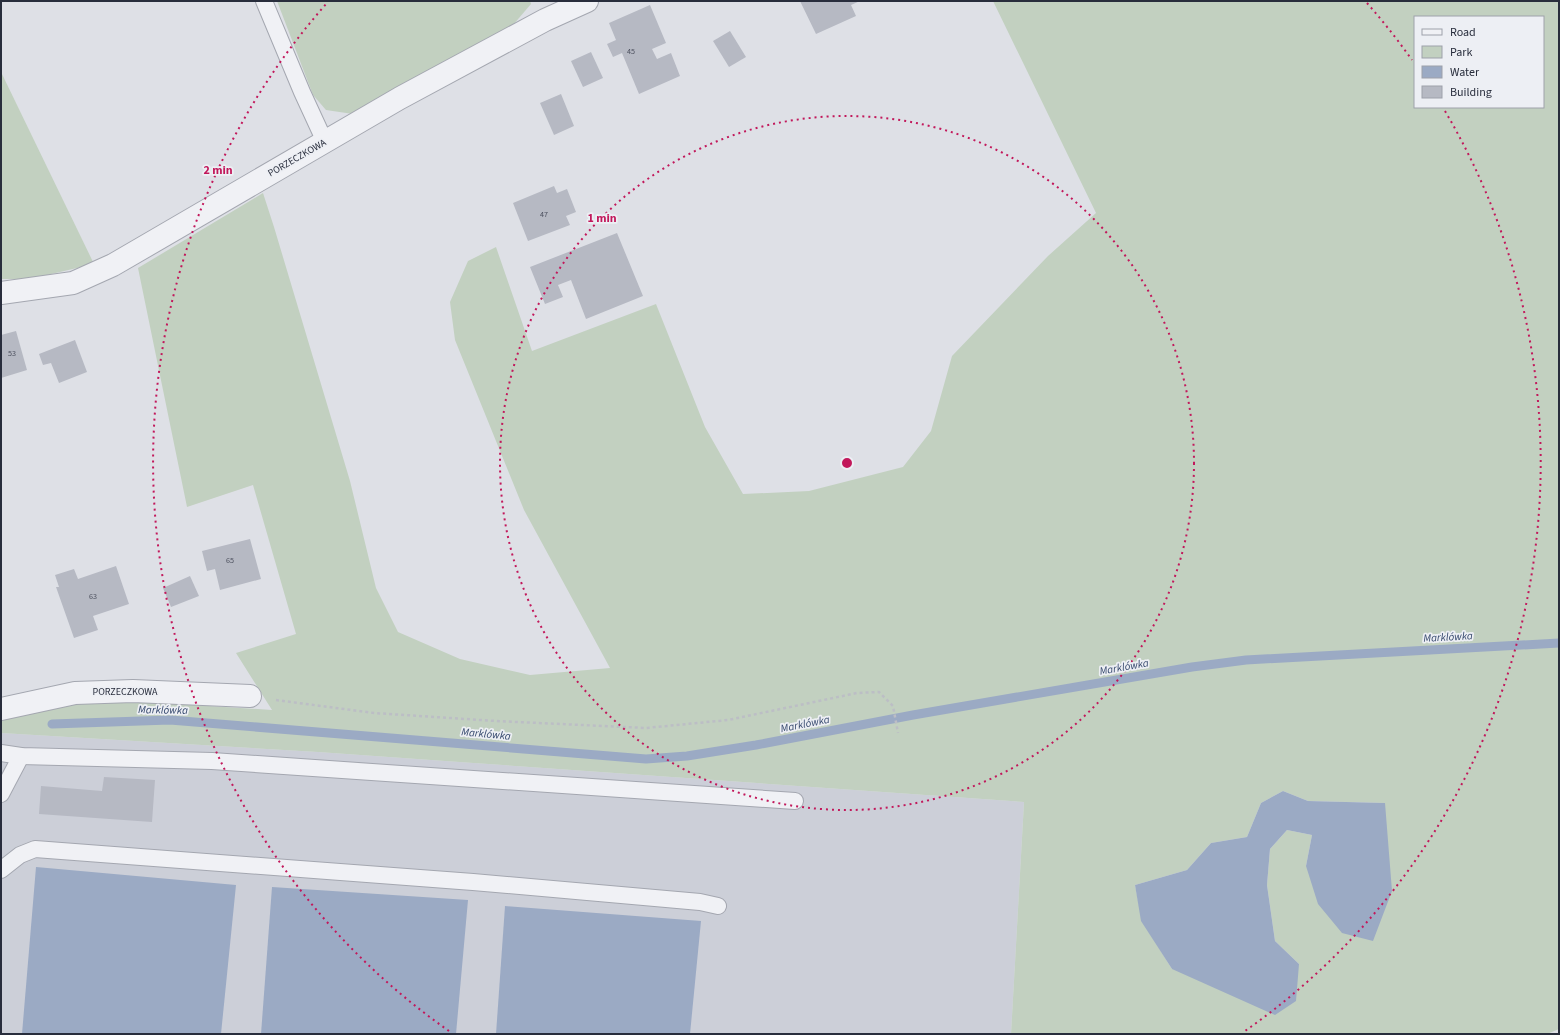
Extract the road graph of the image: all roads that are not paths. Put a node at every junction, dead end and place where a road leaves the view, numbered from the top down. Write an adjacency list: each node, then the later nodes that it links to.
1 (264, 1): 3 (lane)
2 (587, 1): 3 (street, PORZECZKOWA)
3 (325, 142): 4 (street, PORZECZKOWA)
4 (1, 293)
5 (250, 696): 6 (street, PORZECZKOWA)
6 (1, 709)
7 (1, 753): 8 (lane)
8 (20, 756): 9 (lane); 10 (lane)
9 (1, 794)
10 (795, 801)
11 (1, 870): 12 (lane)
12 (718, 906)

